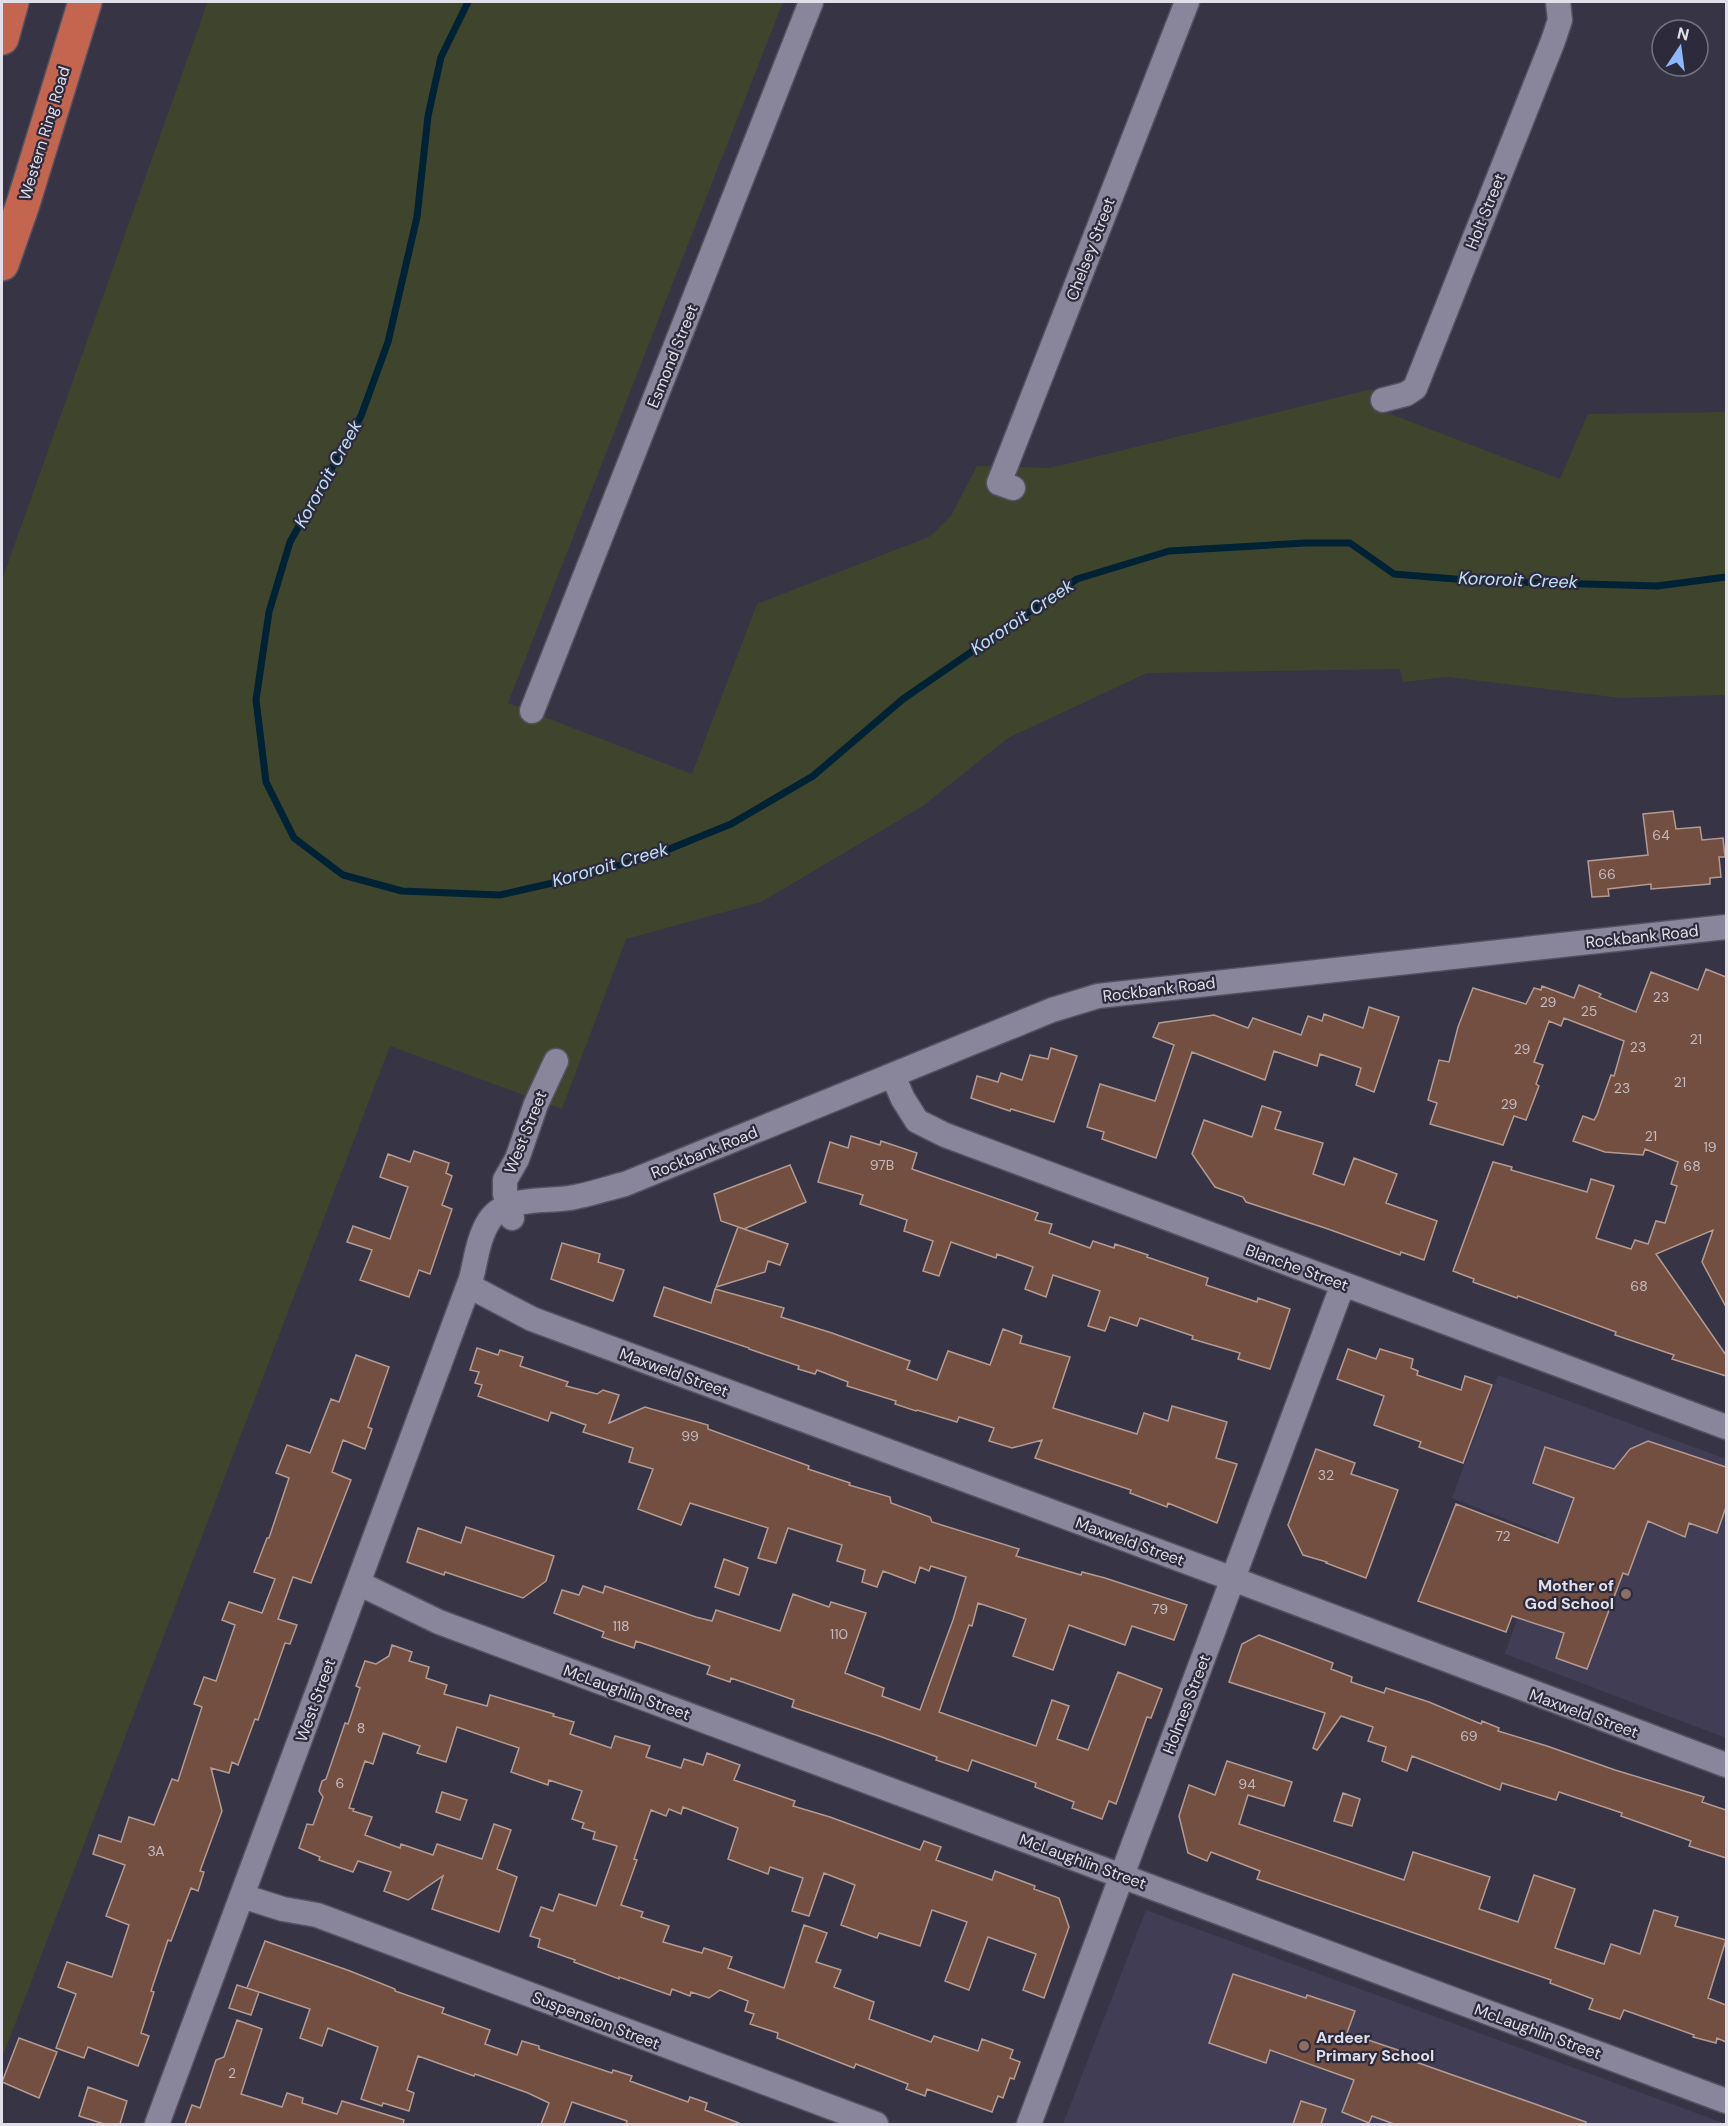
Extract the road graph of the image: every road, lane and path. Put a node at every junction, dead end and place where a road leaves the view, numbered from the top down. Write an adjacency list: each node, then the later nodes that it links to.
1 (12, 2): 6 (highway)
2 (85, 2): 7 (highway, Western Ring Road)
3 (812, 2): 10 (street, Esmond Street)
4 (1187, 2): 9 (street, Chelsey Street)
5 (1558, 2): 8 (street, Holt Street)
6 (2, 38)
7 (2, 264)
8 (1383, 400)
9 (1013, 488)
10 (532, 711)
11 (1726, 927): 13 (street, Rockbank Road)
12 (556, 1061): 14 (street, West Street)
13 (893, 1076): 14 (street, Rockbank Road); 15 (street, Blanche Street)
14 (510, 1212): 16 (street, West Street)
15 (1343, 1284): 17 (street, Blanche Street); 18 (street, Holmes Street)
16 (468, 1290): 18 (street, Maxweld Street); 19 (street, West Street)
17 (1726, 1427)
18 (1233, 1579): 20 (street, Maxweld Street); 21 (street, Holmes Street)
19 (355, 1592): 21 (street, McLaughlin Street); 22 (street, West Street)
20 (1726, 1766)
21 (1122, 1875): 23 (street, McLaughlin Street); 26 (street, Holmes Street)
22 (245, 1887): 24 (street, West Street); 25 (street, Suspension Street)
23 (1726, 2101)
24 (157, 2123)
25 (876, 2124)
26 (1029, 2124)

